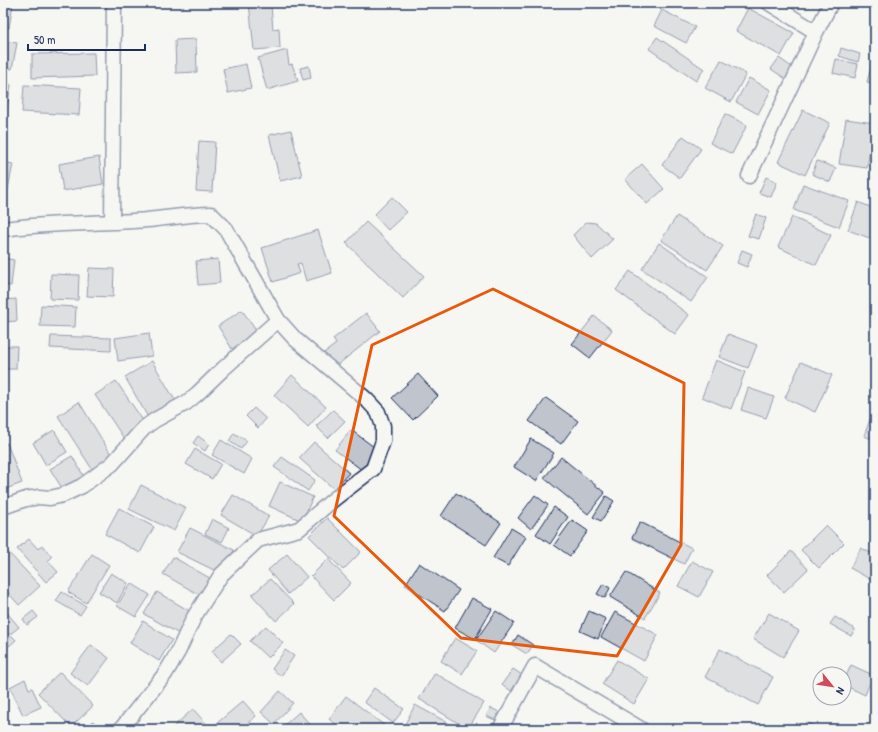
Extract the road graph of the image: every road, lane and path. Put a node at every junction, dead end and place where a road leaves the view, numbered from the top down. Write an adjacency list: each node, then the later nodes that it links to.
1 (114, 3): 6 (street)
2 (769, 3): 4 (street)
3 (831, 3): 4 (street)
4 (816, 32): 5 (street)
5 (749, 176)
6 (112, 221): 7 (street); 8 (street)
7 (3, 229)
8 (278, 320): 9 (street); 10 (street)
9 (3, 507)
10 (121, 729)
11 (500, 729): 12 (street)
12 (641, 729)

